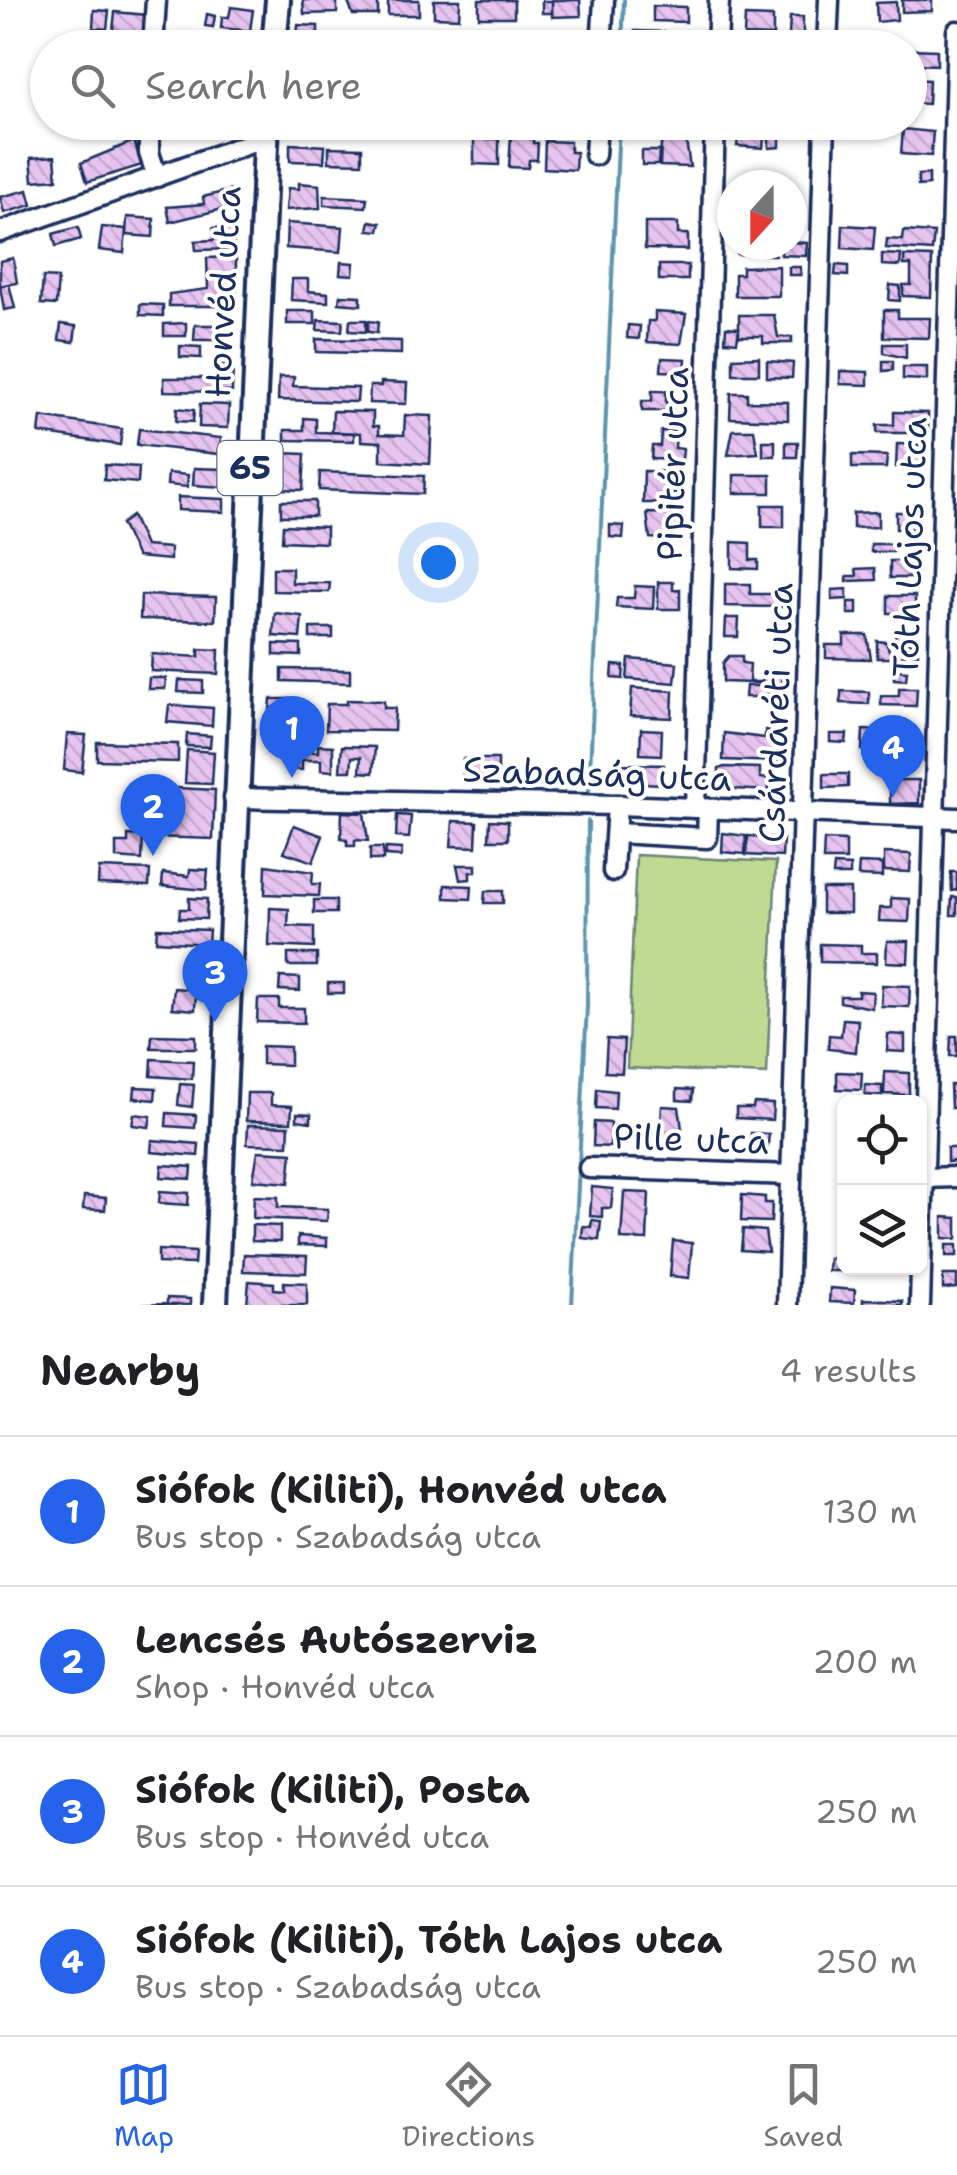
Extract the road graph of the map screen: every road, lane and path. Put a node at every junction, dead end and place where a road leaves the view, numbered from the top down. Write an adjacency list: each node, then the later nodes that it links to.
1 (156, 0): 6 (street)
2 (278, 0): 7 (main road)
3 (604, 0): 8 (street)
4 (719, 0): 9 (street)
5 (829, 0): 10 (street)
6 (155, 30)
7 (276, 30)
8 (603, 30)
9 (718, 30)
10 (828, 30)
11 (957, 30): 12 (street, Tóth Lajos utca)
12 (956, 95): 22 (street, Tóth Lajos utca)
13 (149, 140): 20 (street)
14 (243, 140): 20 (street)
15 (266, 140): 23 (main road, Honvéd utca / 65)
16 (595, 140): 19 (street)
17 (715, 140): 25 (street, Pipitér utca)
18 (825, 140): 26 (street, Csárdaréti utca)
19 (594, 155)
20 (157, 177): 21 (street)
21 (0, 232)
22 (951, 455): 28 (street, Tóth Lajos utca)
23 (234, 798): 24 (street, Szabadság utca); 37 (main road, Honvéd utca / 65)
24 (617, 805): 25 (street, Szabadság utca); 29 (street)
25 (702, 808): 26 (street, Szabadság utca); 29 (street)
26 (806, 813): 28 (street, Szabadság utca); 33 (street, Csárdaréti utca)
27 (957, 818): 28 (street, Szabadság utca)
28 (935, 819): 31 (street, Tóth Lajos utca)
29 (616, 833): 30 (street)
30 (614, 871)
31 (927, 1095)
32 (589, 1168): 33 (street, Pille utca)
33 (791, 1175): 38 (street, Csárdaréti utca)
34 (957, 1177): 35 (street)
35 (927, 1178)
36 (924, 1185): 39 (street, Tóth Lajos utca)
37 (215, 1305)
38 (788, 1305)
39 (920, 1305)

